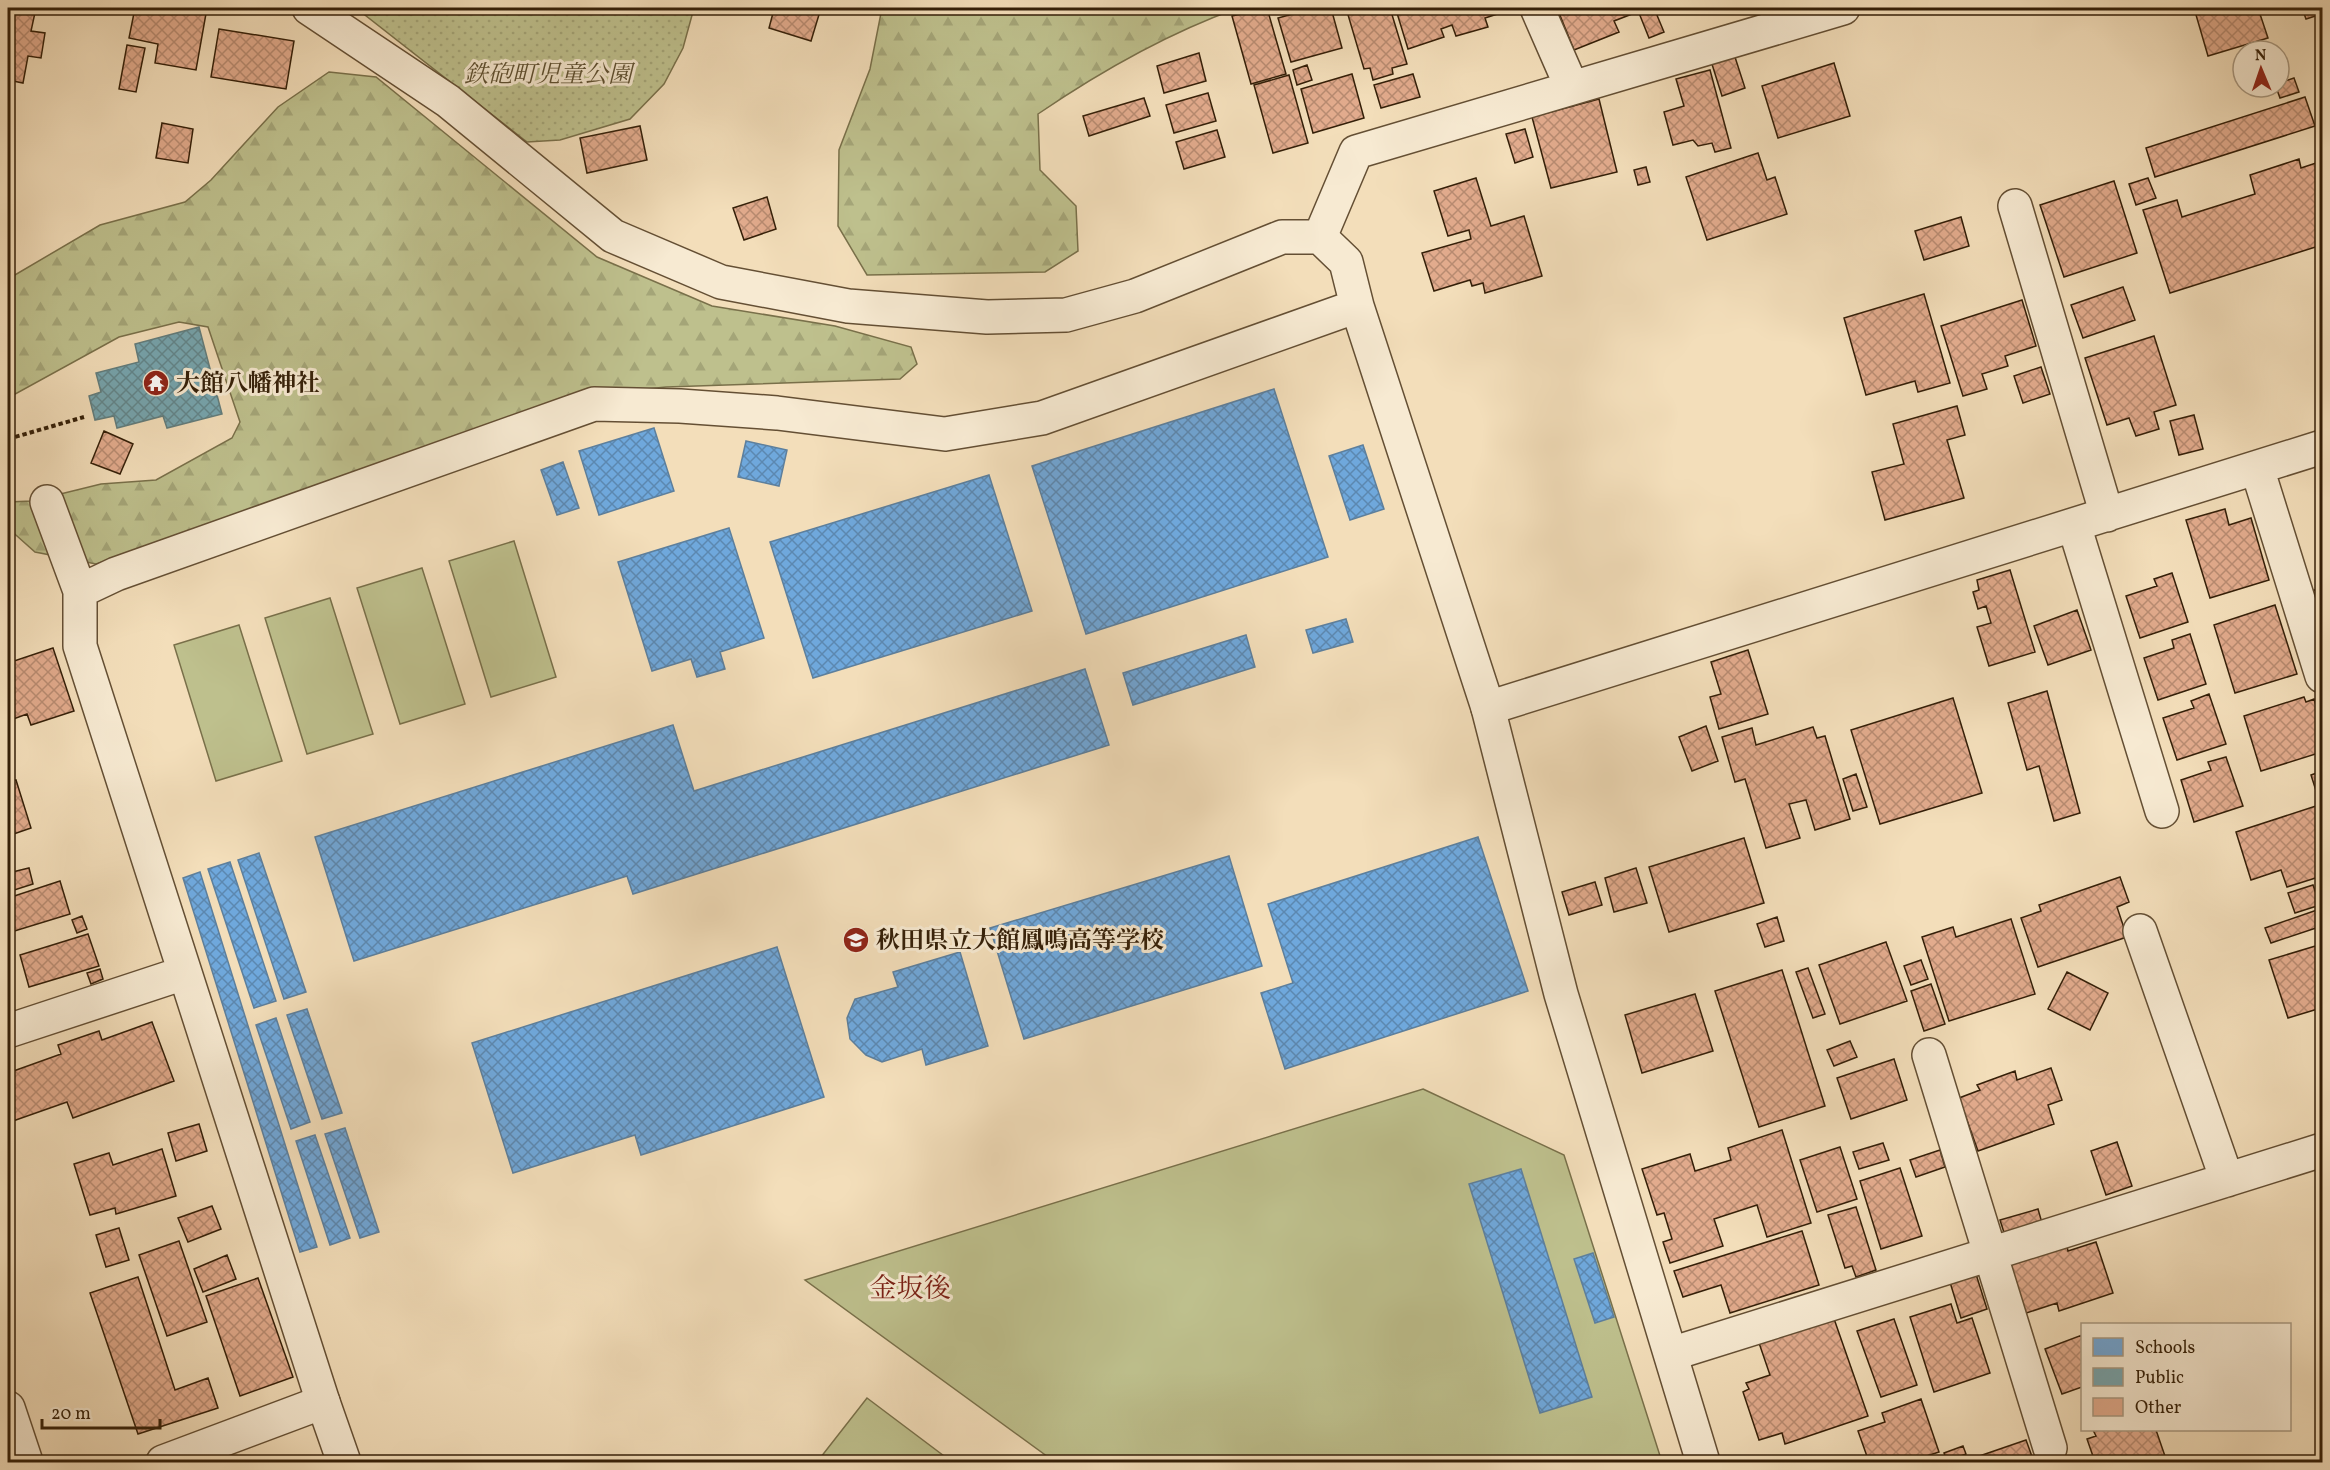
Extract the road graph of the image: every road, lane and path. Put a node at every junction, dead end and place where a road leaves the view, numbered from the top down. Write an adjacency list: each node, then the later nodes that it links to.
1 (1537, 8): 4 (street)
2 (1843, 8): 4 (street)
3 (320, 10): 6 (street)
4 (1572, 88): 6 (street)
5 (2015, 206): 13 (street)
6 (1320, 237): 7 (street)
7 (1357, 306): 15 (street); 17 (street)
8 (84, 417): 9 (path)
9 (8, 439)
10 (2322, 447): 11 (street)
11 (2257, 468): 13 (street); 16 (street)
12 (47, 502): 15 (street)
13 (2108, 515): 14 (street)
14 (2074, 525): 17 (street); 18 (street)
15 (80, 591): 20 (street)
16 (2322, 676)
17 (1488, 708): 26 (street)
18 (2162, 811)
19 (2140, 931): 24 (street)
20 (184, 973): 21 (street); 27 (street)
21 (8, 1031)
22 (1929, 1054): 25 (street)
23 (2322, 1150): 24 (street)
24 (2227, 1180): 25 (street)
25 (1990, 1254): 26 (street); 29 (street)
26 (1671, 1354): 33 (street)
27 (323, 1402): 31 (street); 32 (street)
28 (8, 1408): 30 (street)
29 (2050, 1448)
30 (27, 1462)
31 (163, 1462)
32 (345, 1462)
33 (1703, 1462)

